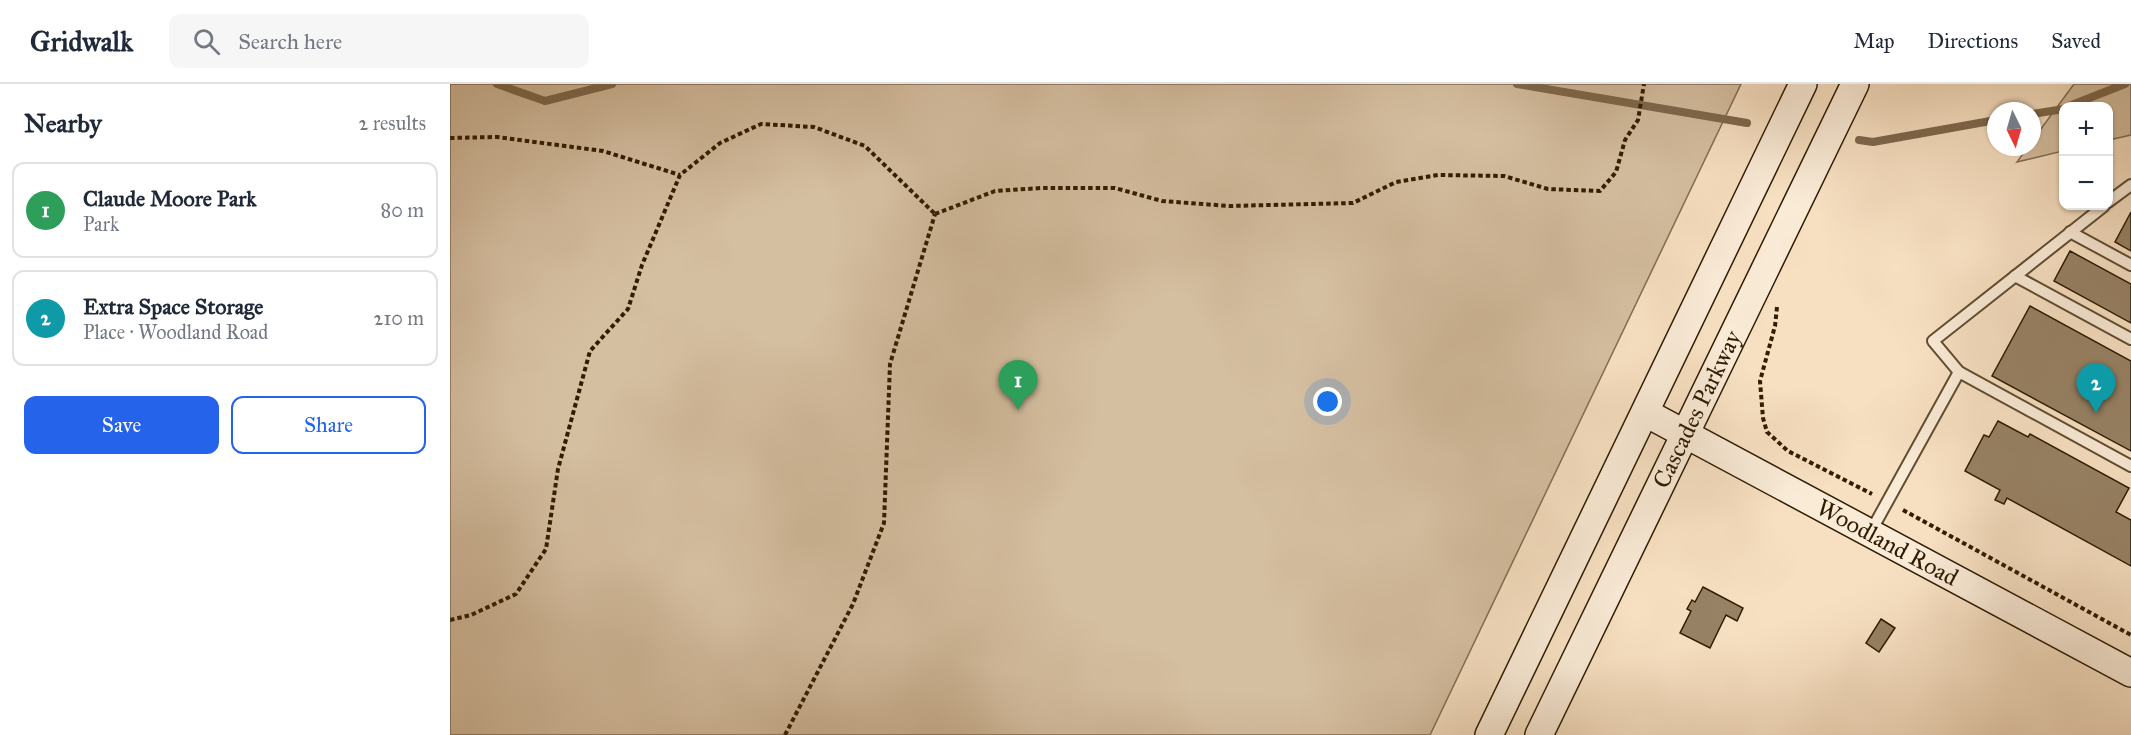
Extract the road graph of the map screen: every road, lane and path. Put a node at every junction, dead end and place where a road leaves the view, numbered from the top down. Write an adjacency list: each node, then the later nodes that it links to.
1 (1803, 84): 16 (main road, Cascades Parkway)
2 (1855, 84): 17 (main road, Cascades Parkway)
3 (1643, 86): 9 (path)
4 (450, 138): 5 (path)
5 (680, 176): 9 (path); 21 (path)
6 (2131, 185): 7 (lane)
7 (2113, 199)
8 (2099, 210): 10 (lane)
9 (935, 214): 24 (path)
10 (2070, 232): 11 (lane); 12 (lane)
11 (2131, 265)
12 (2015, 276): 14 (lane); 15 (lane)
13 (1778, 303): 19 (path)
14 (2131, 339)
15 (1959, 372): 18 (lane); 19 (lane)
16 (1646, 413): 17 (main road, Woodland Road); 25 (main road, Cascades Parkway)
17 (1686, 433): 20 (main road, Woodland Road); 26 (main road, Cascades Parkway)
18 (2131, 466)
19 (1887, 501): 20 (lane); 22 (path)
20 (1870, 533): 23 (main road, Woodland Road)
21 (450, 620)
22 (2131, 635)
23 (2131, 674)
24 (785, 735)
25 (1489, 735)
26 (1539, 735)

